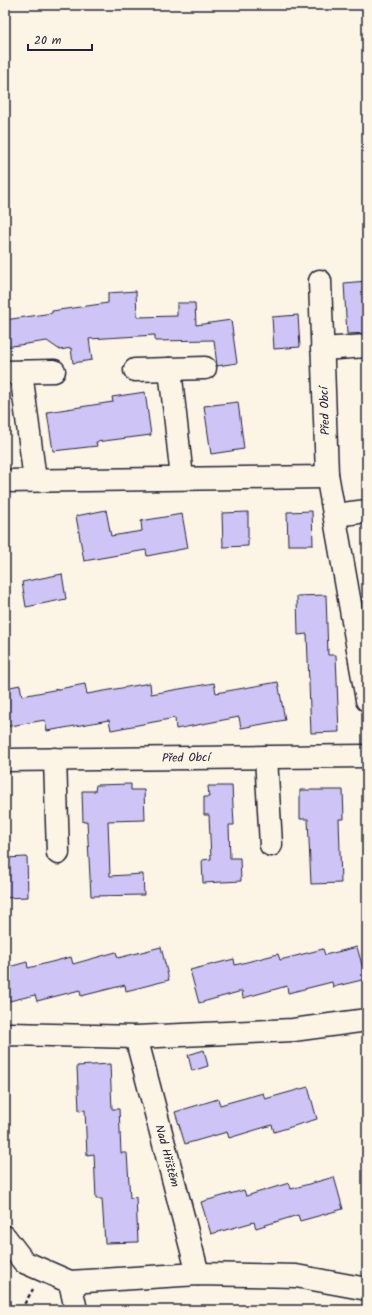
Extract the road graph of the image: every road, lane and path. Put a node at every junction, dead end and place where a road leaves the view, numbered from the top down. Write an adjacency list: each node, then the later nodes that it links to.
1 (320, 281): 3 (street, Před Obcí)
2 (367, 346): 3 (street)
3 (322, 349): 9 (street, Před Obcí)
4 (205, 368): 5 (street)
5 (170, 369): 6 (street); 10 (street)
6 (135, 370)
7 (54, 371): 8 (street)
8 (13, 372): 11 (street)
9 (327, 474): 10 (street); 14 (street, Před Obcí)
10 (182, 478): 11 (street)
11 (35, 480): 12 (street)
12 (5, 481)
13 (367, 511): 14 (street)
14 (335, 515): 15 (street, Před Obcí)
15 (367, 700)
16 (367, 756): 17 (street, Před Obcí)
17 (266, 757): 18 (street, Před Obcí); 20 (street)
18 (54, 759): 19 (street, Před Obcí); 21 (street)
19 (5, 760)
20 (271, 845)
21 (58, 853)
22 (367, 1020): 24 (street)
23 (5, 1036): 24 (street)
24 (136, 1037): 26 (street, Nad Hřištěm)
25 (5, 1237): 27 (street)
26 (198, 1274): 27 (street); 28 (street)
27 (70, 1282): 29 (street)
28 (367, 1289)
29 (76, 1310)

